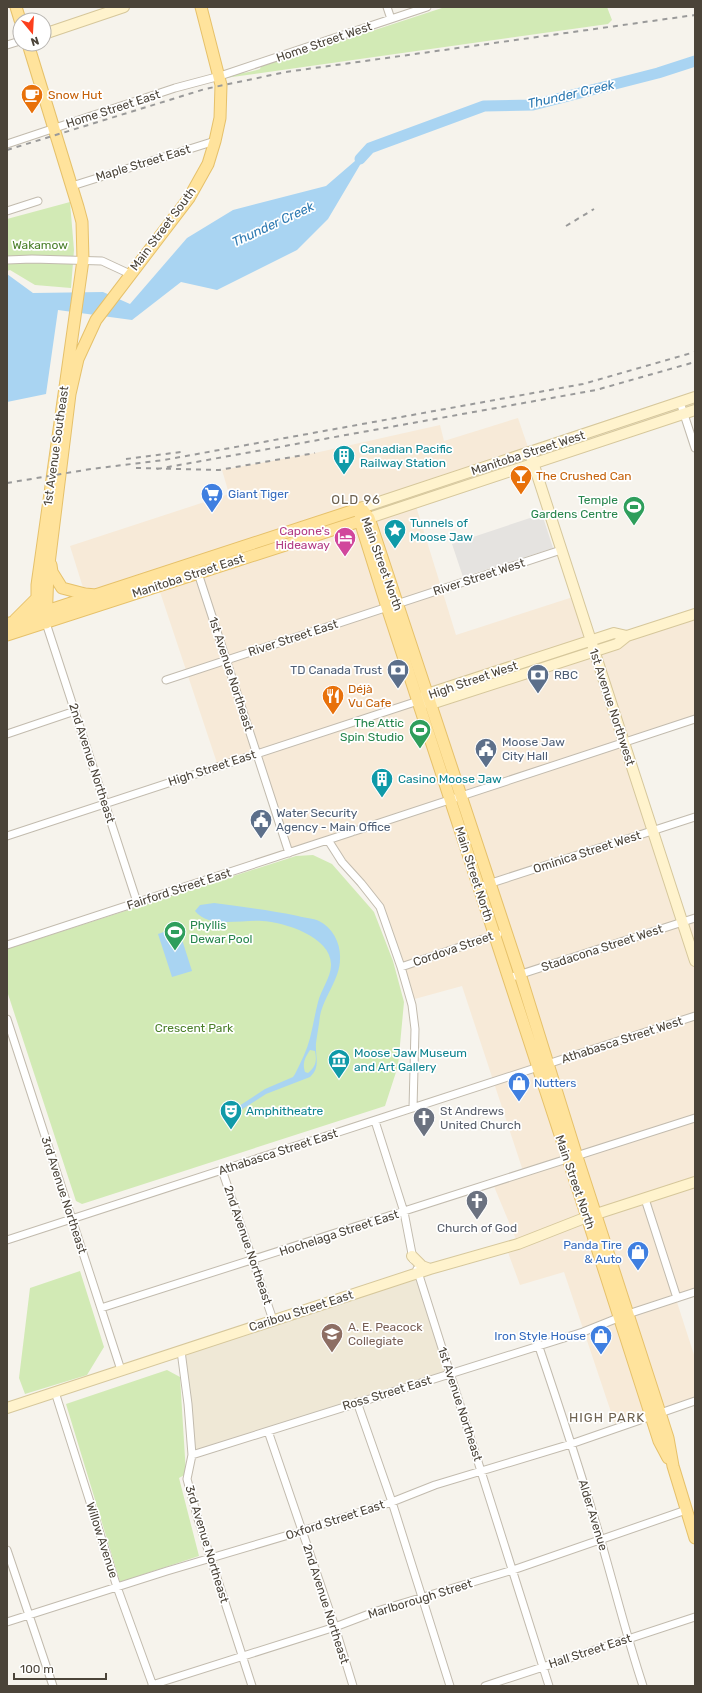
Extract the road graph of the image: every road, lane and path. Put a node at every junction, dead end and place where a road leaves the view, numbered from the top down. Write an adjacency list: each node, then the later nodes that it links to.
1 (124, 7): 6 (street)
2 (201, 7): 8 (main road, Main Street South)
3 (387, 7): 5 (street)
4 (427, 7): 5 (street, Home Street West)
5 (392, 19): 8 (street, Home Street West)
6 (52, 31)
7 (30, 52): 9 (main road, 1st Avenue Southeast)
8 (220, 76): 9 (street, Home Street East); 10 (main road, Main Street South)
9 (54, 128): 11 (street, Home Street East); 12 (main road, 1st Avenue Southeast)
10 (215, 141): 12 (street, Maple Street East); 17 (main road, Main Street South)
11 (7, 144)
12 (72, 186): 16 (main road, 1st Avenue Southeast)
13 (38, 201): 14 (street)
14 (7, 211)
15 (7, 260): 16 (street)
16 (83, 260): 17 (street); 32 (main road, 1st Avenue Southeast)
17 (130, 274): 18 (main road, Main Street South)
18 (70, 394): 29 (main road, 1st Avenue Southeast)
19 (695, 397): 20 (street, Manitoba Street West)
20 (680, 402): 22 (street); 24 (street, Manitoba Street West)
21 (695, 410): 22 (street, Manitoba Street West)
22 (684, 414): 23 (street); 25 (street, Manitoba Street West)
23 (695, 448)
24 (530, 453): 25 (street, 1st Avenue Northwest); 26 (street, Manitoba Street West)
25 (534, 464): 27 (street, Manitoba Street West); 28 (street, 1st Avenue Northwest)
26 (361, 508): 27 (main road, Main Street North); 30 (main road, Manitoba Street East)
27 (364, 520): 30 (main road, Manitoba Street East); 33 (main road, Main Street North)
28 (562, 550): 33 (street, River Street West); 39 (street, 1st Avenue Northwest)
29 (51, 556): 31 (main road); 35 (main road, 1st Avenue Southeast)
30 (196, 568): 31 (main road, Manitoba Street East); 35 (main road, Manitoba Street East); 41 (street, 1st Avenue Northeast)
31 (100, 595): 35 (main road, Manitoba Street East)
32 (37, 598): 35 (main road, 1st Avenue Southeast); 36 (main road)
33 (392, 606): 41 (street, River Street East); 43 (main road, Main Street North); 44 (main road, Main Street North)
34 (695, 614): 38 (street, High Street West)
35 (43, 617): 36 (main road, Manitoba Street East); 37 (main road, Manitoba Street East); 45 (street, 2nd Avenue Northeast)
36 (9, 624)
37 (7, 635)
38 (627, 636): 39 (street, High Street West); 40 (street, High Street West)
39 (591, 641): 40 (street, 1st Avenue Northwest); 43 (street, High Street West)
40 (594, 652): 43 (street, High Street West); 48 (street, 1st Avenue Northwest)
41 (226, 660): 42 (street, River Street East); 49 (street, 1st Avenue Northeast)
42 (166, 680)
43 (429, 699): 44 (street, High Street West); 50 (main road, Main Street North)
44 (418, 701): 49 (street, High Street East); 50 (main road, Main Street North)
45 (75, 711): 47 (street); 51 (street, 2nd Avenue Northeast)
46 (695, 719): 48 (street, Fairford Street East)
47 (7, 734)
48 (624, 742): 50 (street, Fairford Street East); 53 (street, 1st Avenue Northwest)
49 (257, 754): 51 (street, High Street East); 56 (street, 1st Avenue Northeast)
50 (455, 799): 55 (street, Fairford Street East); 57 (main road, Main Street North)
51 (105, 804): 54 (street, High Street East); 58 (street, 2nd Avenue Northeast)
52 (695, 817): 53 (street, Ominica Street West)
53 (653, 831): 57 (street, Ominica Street West); 60 (street, 1st Avenue Northwest)
54 (7, 836)
55 (328, 840): 56 (street, Fairford Street East); 65 (street)
56 (289, 853): 58 (street, Fairford Street East)
57 (484, 885): 61 (main road, Main Street North); 62 (main road, Main Street North)
58 (137, 902): 63 (street, Fairford Street East)
59 (695, 918): 60 (street, Stadacona Street West)
60 (682, 922): 64 (street, 1st Avenue Northwest); 66 (street, Stadacona Street West)
61 (506, 931): 62 (street, Cordova Street); 66 (main road, Main Street North)
62 (494, 935): 65 (street, Cordova Street); 67 (main road, Main Street North)
63 (7, 945)
64 (695, 961)
65 (401, 967): 71 (street)
66 (520, 974): 67 (street, Stadacona Street West); 70 (main road, Main Street North)
67 (509, 978): 70 (main road, Main Street North)
68 (695, 1016): 70 (street, Athabasca Street West)
69 (7, 1019): 80 (street, 3rd Avenue Northeast)
70 (543, 1066): 71 (street, Athabasca Street East); 74 (main road, Main Street North)
71 (413, 1108): 73 (street, Athabasca Street East)
72 (695, 1118): 74 (street, Hochelaga Street East)
73 (375, 1121): 75 (street, Athabasca Street East); 78 (street, 1st Avenue Northeast)
74 (572, 1159): 78 (street, Hochelaga Street East); 79 (main road, Main Street North)
75 (222, 1170): 80 (street, Athabasca Street East); 83 (street, 2nd Avenue Northeast)
76 (695, 1182): 77 (street, Caribou Street East)
77 (645, 1199): 79 (street, Caribou Street East); 87 (street)
78 (404, 1212): 82 (street, 1st Avenue Northeast); 83 (street, Hochelaga Street East)
79 (592, 1216): 84 (street, Caribou Street East); 89 (main road, Main Street North)
80 (72, 1219): 81 (street, Athabasca Street East); 88 (street, 3rd Avenue Northeast)
81 (7, 1240)
82 (412, 1256): 84 (street); 85 (street, 1st Avenue Northeast)
83 (253, 1260): 88 (street, Hochelaga Street East); 90 (street, 2nd Avenue Northeast)
84 (430, 1269): 85 (street, Caribou Street East)
85 (419, 1273): 90 (street, Caribou Street East); 94 (street, 1st Avenue Northeast)
86 (695, 1292): 87 (street, Ross Street East)
87 (676, 1298): 89 (street, Ross Street East)
88 (100, 1308): 93 (street, 3rd Avenue Northeast)
89 (624, 1316): 91 (street, Ross Street East); 99 (main road, Main Street North)
90 (273, 1320): 92 (street, Caribou Street East)
91 (538, 1344): 94 (street, Ross Street East); 101 (street, Alder Avenue)
92 (181, 1351): 93 (street, Caribou Street East); 102 (street, 3rd Avenue Northeast)
93 (121, 1370): 95 (street, Caribou Street East)
94 (449, 1373): 97 (street, Ross Street East); 103 (street, 1st Avenue Northeast)
95 (55, 1392): 98 (street, Caribou Street East); 112 (street, Willow Avenue)
96 (695, 1401): 99 (street, Oxford Street East)
97 (357, 1402): 100 (street, Ross Street East); 104 (street)
98 (7, 1408)
99 (656, 1415): 101 (street, Oxford Street East); 105 (main road, Main Street North)
100 (268, 1432): 102 (street, Ross Street East); 106 (street, 2nd Avenue Northeast)
101 (572, 1444): 103 (street, Oxford Street East); 108 (street, Alder Avenue)
102 (192, 1455): 110 (street, 3rd Avenue Northeast)
103 (482, 1471): 104 (street, Oxford Street East); 111 (street, 1st Avenue Northeast)
104 (392, 1502): 106 (street, Oxford Street East); 113 (street)
105 (686, 1510): 107 (main road, Main Street North); 108 (street, Marlborough Street)
106 (302, 1531): 110 (street, Oxford Street East); 117 (street, 2nd Avenue Northeast)
107 (695, 1538)
108 (601, 1541): 111 (street, Marlborough Street); 118 (street, Alder Avenue)
109 (7, 1550): 114 (street)
110 (210, 1558): 112 (street, Oxford Street East); 119 (street, 3rd Avenue Northeast)
111 (513, 1570): 113 (street, Marlborough Street); 120 (street, 1st Avenue Northeast)
112 (117, 1587): 114 (street, Oxford Street East); 122 (street, Willow Avenue)
113 (423, 1598): 117 (street, Marlborough Street); 125 (street)
114 (30, 1614): 116 (street, Oxford Street East); 121 (street)
115 (695, 1617): 118 (street, Hall Street East)
116 (7, 1622)
117 (335, 1627): 119 (street, Marlborough Street); 124 (street, 2nd Avenue Northeast)
118 (628, 1639): 120 (street, Hall Street East); 128 (street, Alder Avenue)
119 (242, 1656): 122 (street, Marlborough Street); 123 (street, 3rd Avenue Northeast)
120 (543, 1666): 126 (street, Hall Street East); 127 (street, 1st Avenue Northeast)
121 (54, 1686)
122 (152, 1686)
123 (252, 1686)
124 (353, 1686)
125 (450, 1686)
126 (485, 1686)
127 (549, 1686)
128 (643, 1686)

